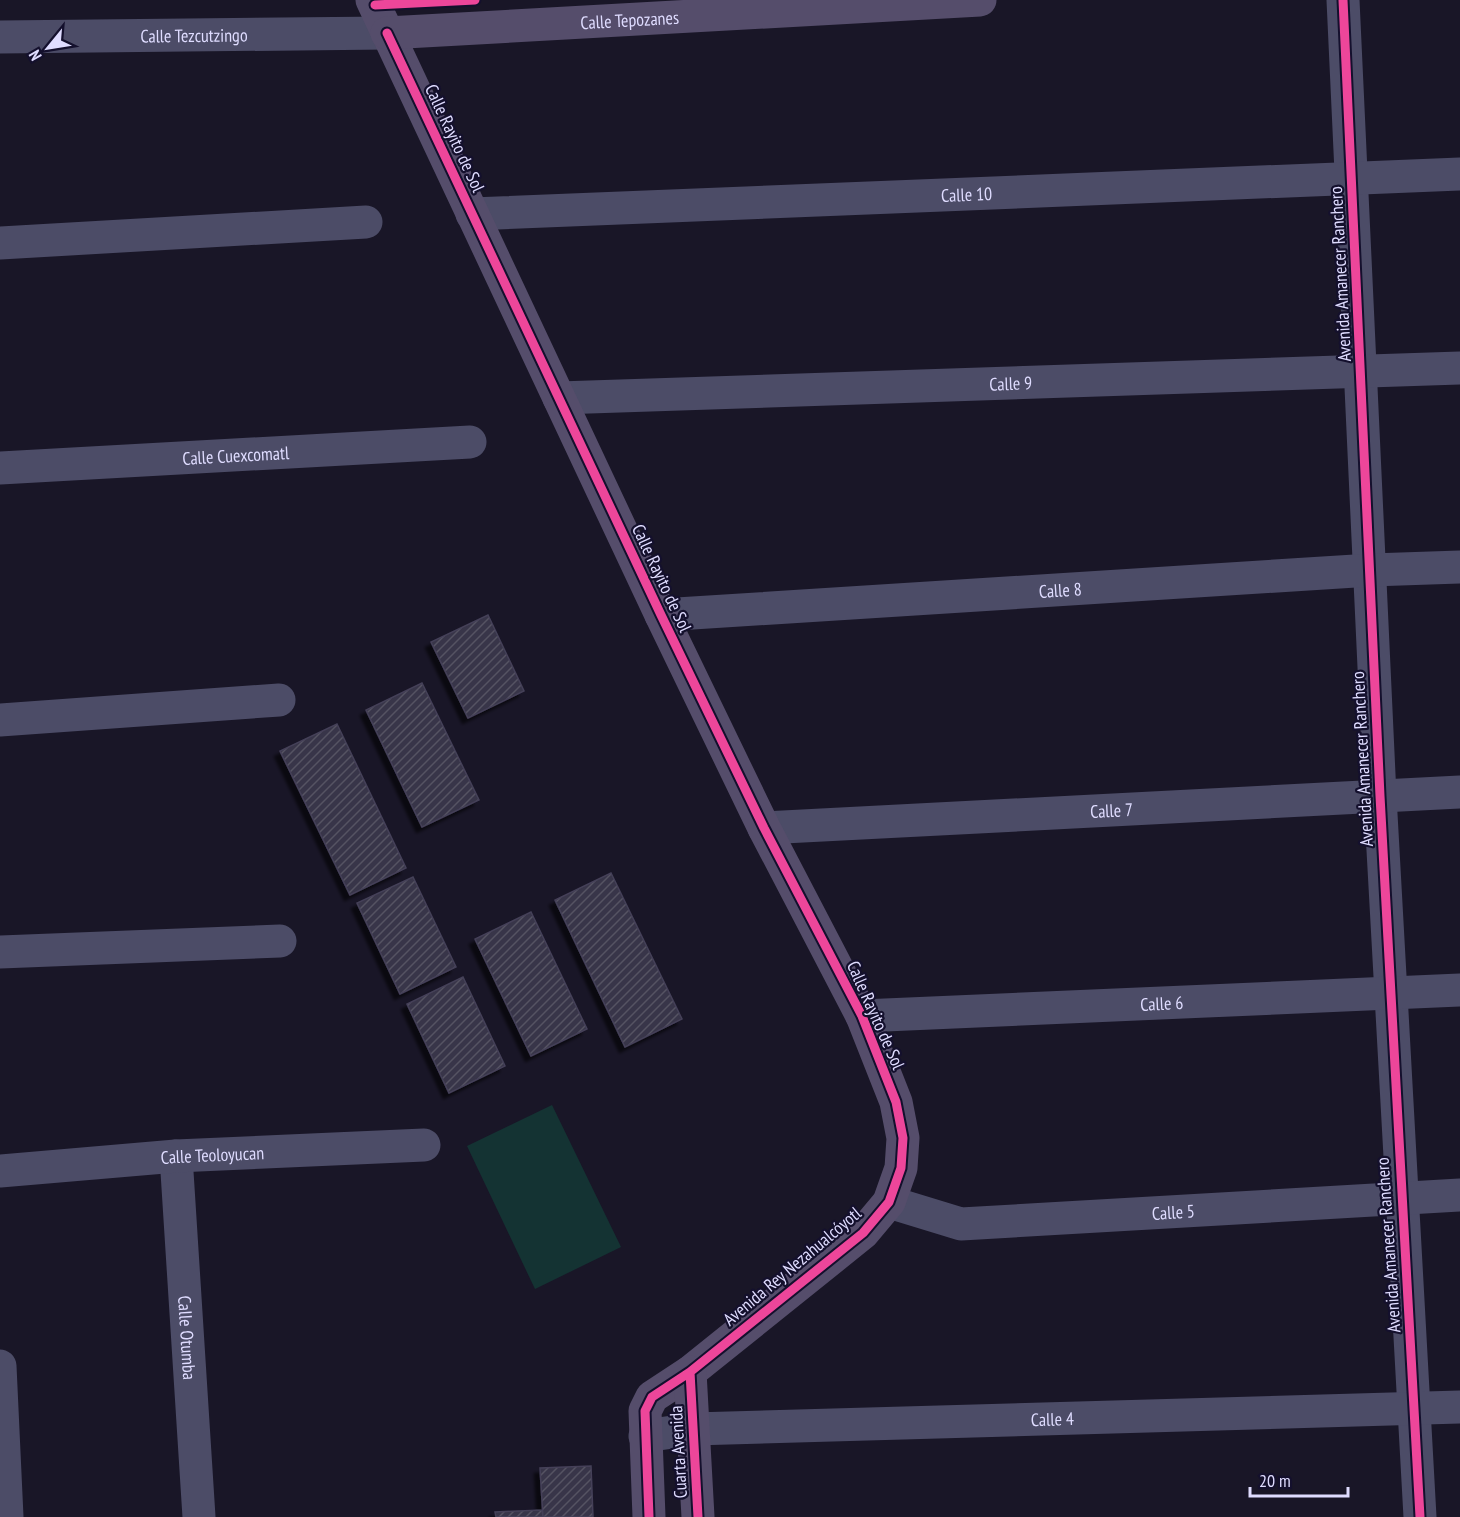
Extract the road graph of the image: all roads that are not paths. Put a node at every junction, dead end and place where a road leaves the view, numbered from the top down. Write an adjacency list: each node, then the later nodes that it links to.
1 (372, 0): 4 (main road, Calle Rayito de Sol)
2 (980, 0): 4 (main road, Calle Tepozanes)
3 (1343, 0): 7 (street, Avenida Amanecer Ranchero)
4 (387, 33): 5 (street, Calle Tezcutzingo); 8 (main road, Calle Rayito de Sol)
5 (0, 37)
6 (1460, 174): 7 (street, Calle 10)
7 (1352, 180): 8 (street, Calle 10); 12 (street, Avenida Amanecer Ranchero)
8 (472, 214): 13 (main road, Calle Rayito de Sol)
9 (366, 222): 10 (street)
10 (0, 243)
11 (1460, 368): 12 (street, Calle 9)
12 (1361, 373): 13 (street, Calle 9); 17 (street, Avenida Amanecer Ranchero)
13 (559, 399): 18 (main road, Calle Rayito de Sol)
14 (470, 442): 15 (street, Calle Cuexcomatl)
15 (0, 468)
16 (1460, 567): 17 (street, Calle 8)
17 (1371, 570): 18 (street, Calle 8); 22 (street, Avenida Amanecer Ranchero)
18 (661, 615): 23 (main road, Calle Rayito de Sol)
19 (279, 700): 20 (street)
20 (0, 720)
21 (1460, 792): 22 (street, Calle 7)
22 (1380, 796): 23 (street, Calle 7); 27 (street, Avenida Amanecer Ranchero)
23 (764, 828): 28 (main road, Calle Rayito de Sol)
24 (280, 941): 25 (street)
25 (0, 952)
26 (1460, 990): 27 (street, Calle 6)
27 (1392, 994): 28 (street, Calle 6); 34 (street, Avenida Amanecer Ranchero)
28 (862, 1016): 29 (main road, Calle Rayito de Sol)
29 (903, 1138): 35 (main road, Avenida Rey Nezahualcóyotl)
30 (424, 1145): 31 (street, Calle Teoloyucan)
31 (176, 1156): 32 (street, Calle Teoloyucan); 43 (street, Calle Otumba)
32 (0, 1171)
33 (1460, 1195): 34 (street, Calle 5)
34 (1401, 1198): 35 (street, Calle 5); 39 (street, Avenida Amanecer Ranchero)
35 (889, 1202): 36 (main road, Avenida Rey Nezahualcóyotl)
36 (690, 1372): 40 (main road, Cuarta Avenida); 41 (main road, Cuarta Avenida)
37 (1, 1382): 42 (street)
38 (1460, 1407): 39 (street, Calle 4)
39 (1415, 1410): 40 (street, Calle 4); 46 (street, Avenida Amanecer Ranchero)
40 (693, 1429): 41 (street, Calle 4); 45 (main road, Cuarta Avenida)
41 (645, 1436): 44 (main road, Cuarta Avenida)
42 (7, 1517)
43 (199, 1517)
44 (649, 1517)
45 (698, 1517)
46 (1420, 1517)

